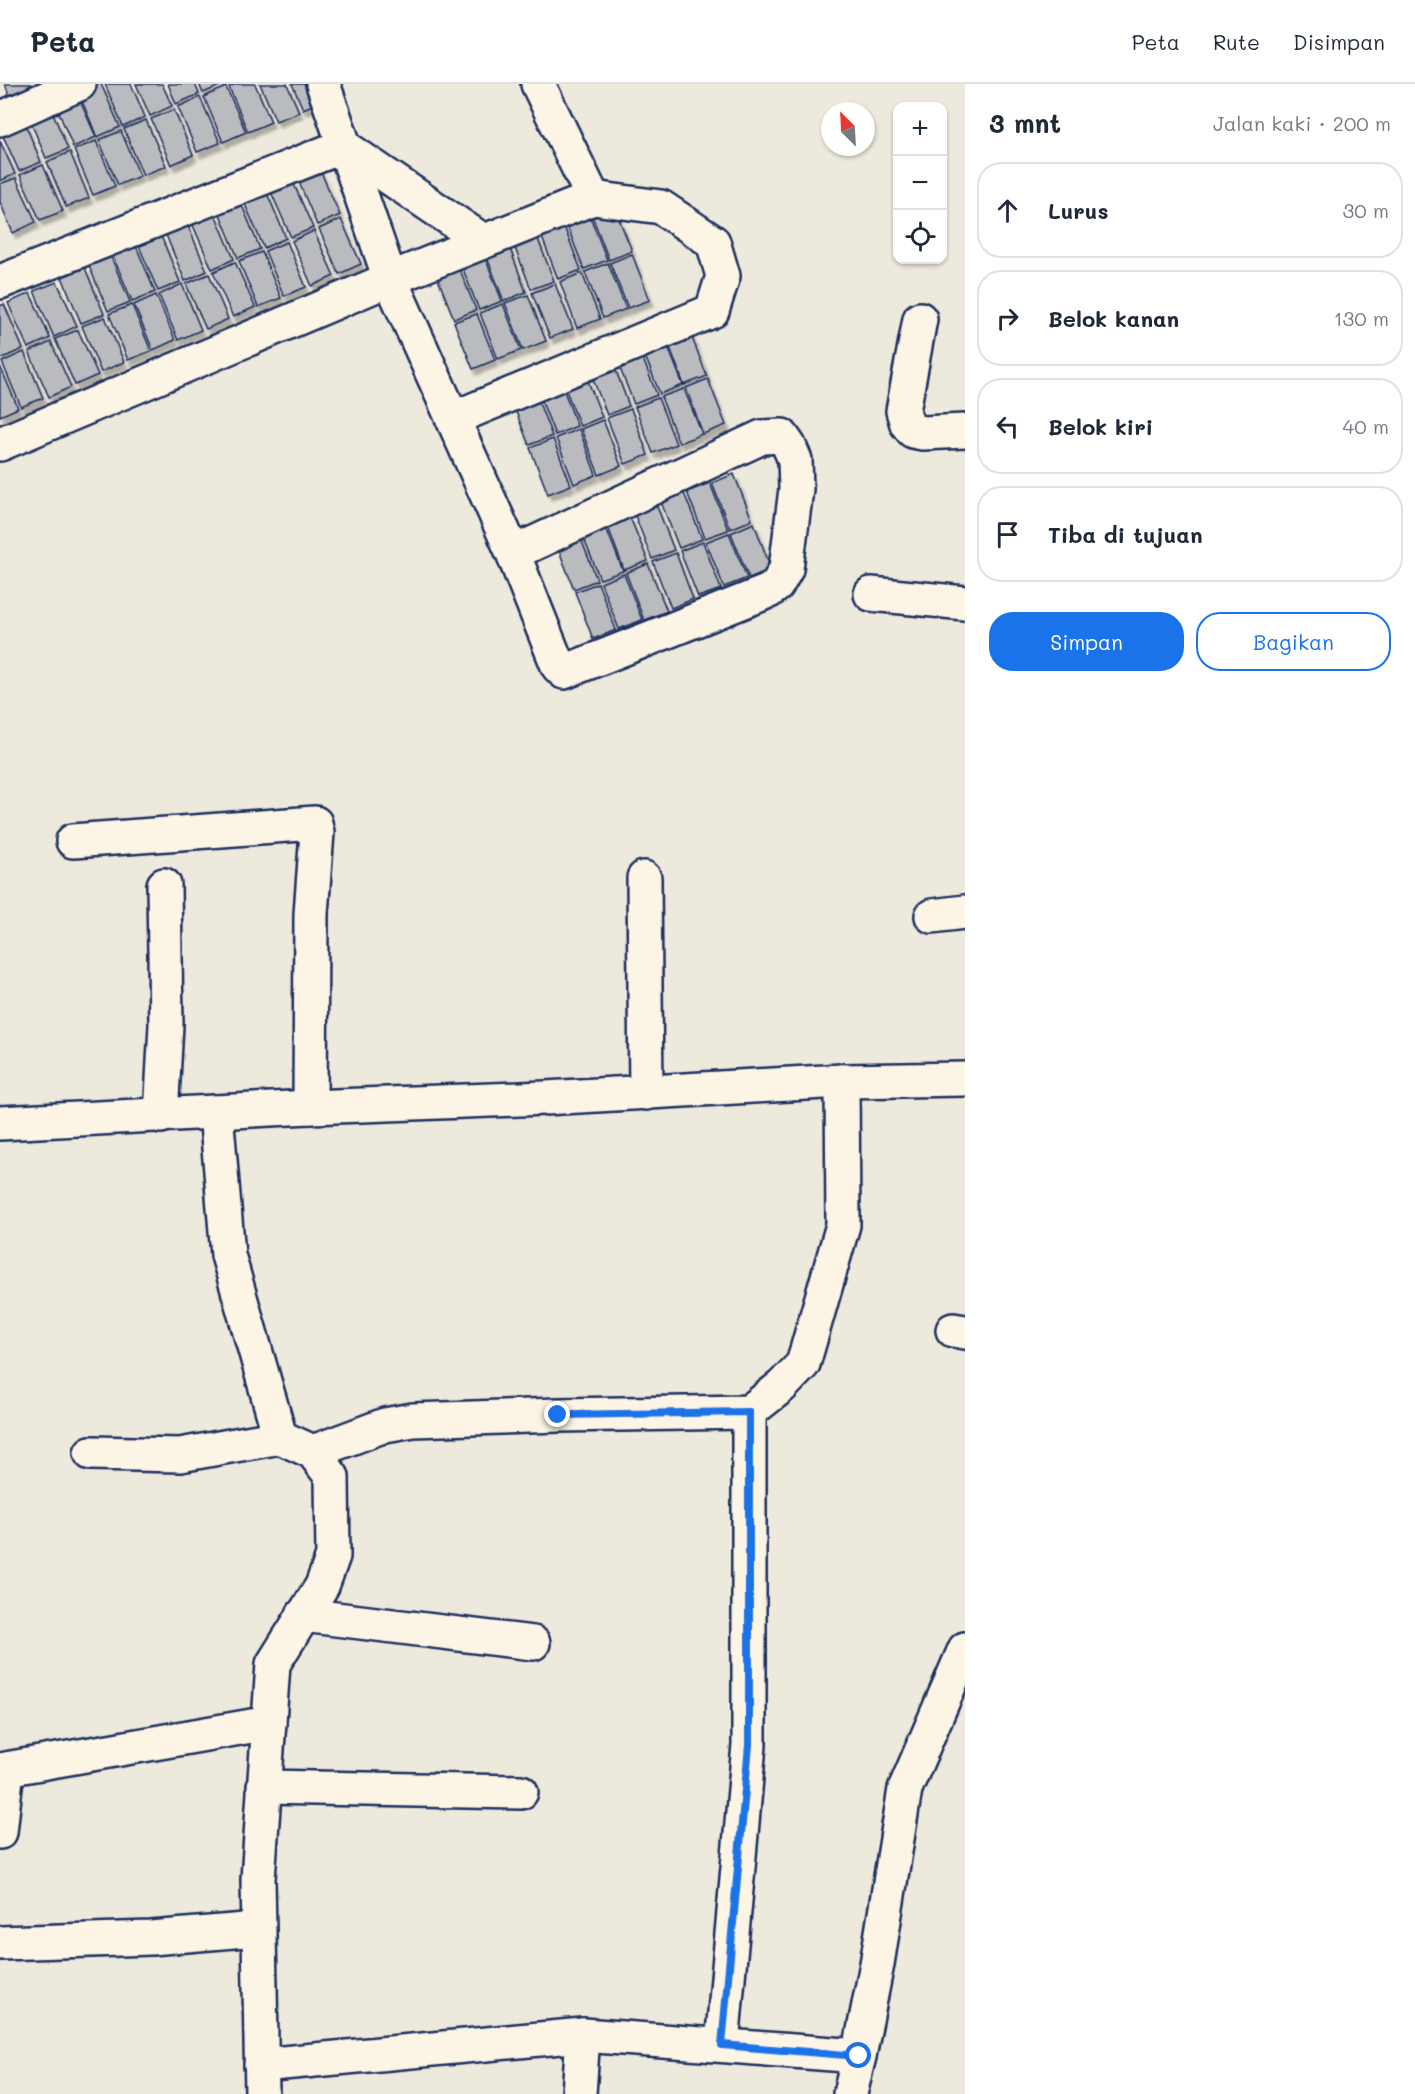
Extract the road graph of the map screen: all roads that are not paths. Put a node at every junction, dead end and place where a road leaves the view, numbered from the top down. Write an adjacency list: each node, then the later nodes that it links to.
1 (79, 84): 4 (street)
2 (323, 84): 5 (street)
3 (538, 84): 6 (street)
4 (0, 119)
5 (344, 146): 7 (street); 8 (street); 9 (street)
6 (593, 198): 7 (street); 11 (street)
7 (483, 241): 8 (street)
8 (390, 279): 11 (street); 13 (street)
9 (0, 282)
10 (920, 319): 12 (street)
11 (454, 418): 14 (street)
12 (965, 431)
13 (0, 444)
14 (513, 553): 14 (street)
15 (871, 594): 16 (street)
16 (965, 603)
17 (73, 841): 25 (street)
18 (644, 878): 24 (street)
19 (164, 885): 27 (street)
20 (965, 912): 21 (street)
21 (932, 916)
22 (965, 1078): 23 (street)
23 (842, 1081): 24 (street); 29 (street)
24 (646, 1093): 25 (street)
25 (310, 1107): 26 (street)
26 (216, 1112): 27 (street); 30 (street)
27 (161, 1116): 28 (street)
28 (0, 1123)
29 (749, 1412): 31 (street); 44 (street)
30 (280, 1437): 31 (street); 32 (street)
31 (313, 1452): 33 (street)
32 (91, 1453)
33 (303, 1615): 34 (street); 36 (street)
34 (533, 1643)
35 (965, 1649): 45 (street)
36 (269, 1723): 37 (street); 38 (street)
37 (3, 1770): 40 (street)
38 (264, 1787): 39 (street); 41 (street)
39 (521, 1792)
40 (0, 1832)
41 (257, 1929): 42 (street); 46 (street)
42 (0, 1943)
43 (584, 2035): 44 (street); 46 (street); 47 (street)
44 (722, 2045): 45 (street)
45 (859, 2056): 48 (street)
46 (262, 2080)
47 (579, 2094)
48 (849, 2094)

